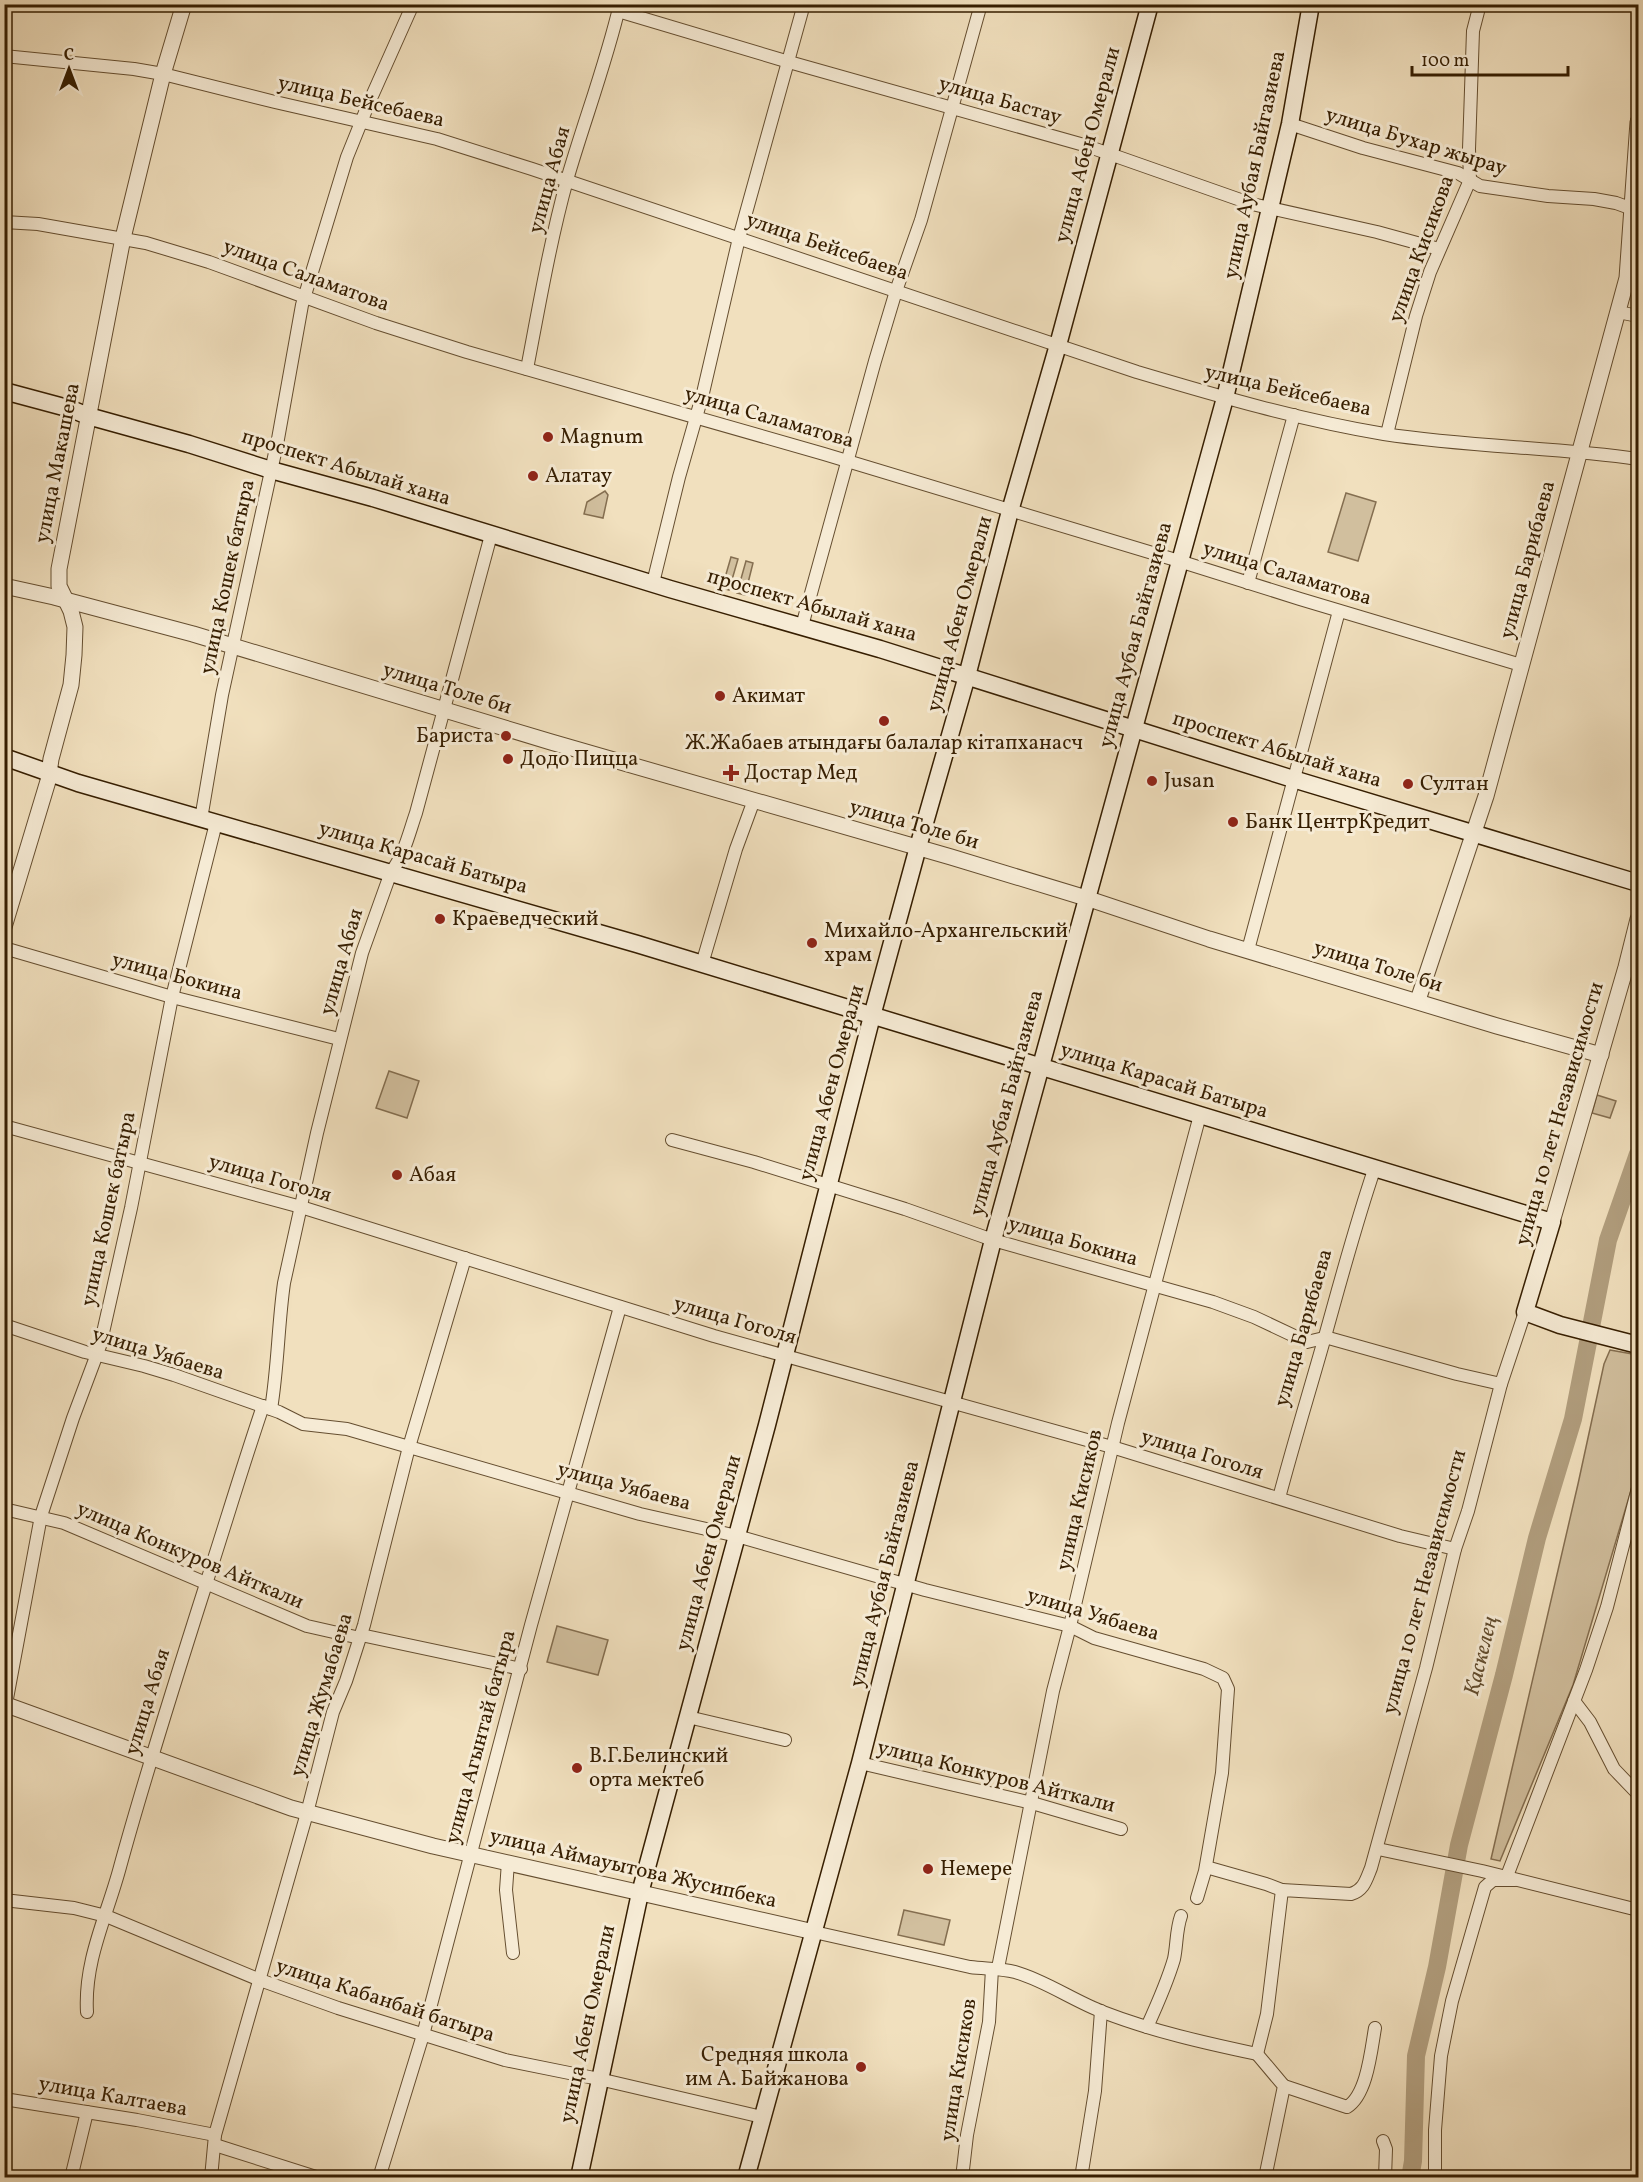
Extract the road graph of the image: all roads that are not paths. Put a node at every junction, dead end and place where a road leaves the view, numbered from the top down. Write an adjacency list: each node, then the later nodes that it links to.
1 (184, 4): 11 (street, улица Макашева)
2 (414, 4): 13 (street, улица Кошек батыра)
3 (804, 4): 10 (street)
4 (981, 4): 12 (street)
5 (1150, 4): 16 (main road, улица Абен Омерали)
6 (1311, 4): 15 (main road, улица Аубая Байгазиева)
7 (1480, 4): 18 (street, улица Кисикова)
8 (618, 6): 10 (street, улица Бастау); 17 (street, улица Абая)
9 (4, 56): 11 (street, улица Бейсебаева)
10 (789, 62): 12 (street, улица Бастау); 23 (street)
11 (163, 74): 13 (street, улица Бейсебаева); 22 (street, улица Макашева)
12 (951, 107): 16 (street, улица Бастау); 25 (street)
13 (360, 122): 17 (street, улица Бейсебаева); 26 (street, улица Кошек батыра)
14 (1638, 122): 20 (street, улица Барибаева)
15 (1290, 124): 18 (street, улица Бухар жырау); 19 (main road, улица Аубая Байгазиева)
16 (1108, 155): 19 (street, улица Бастау); 29 (main road, улица Абен Омерали)
17 (567, 180): 23 (street, улица Бейсебаева); 30 (street, улица Абая)
18 (1470, 180): 20 (street, улица Бухар жырау); 24 (street, улица Кисикова)
19 (1271, 208): 24 (street, улица Бастау); 32 (main road, улица Аубая Байгазиева)
20 (1636, 210): 27 (street, улица Барибаева)
21 (4, 222): 22 (street, улица Саламатова)
22 (123, 238): 26 (street, улица Саламатова); 34 (street, улица Макашева)
23 (739, 238): 25 (street, улица Бейсебаева); 35 (street)
24 (1439, 249): 36 (street, улица Кисикова)
25 (896, 291): 29 (street, улица Бейсебаева); 39 (street)
26 (304, 297): 30 (street, улица Саламатова); 40 (street, улица Кошек батыра)
27 (1618, 312): 28 (street); 37 (street, улица Барибаева)
28 (1638, 316)
29 (1058, 345): 32 (street, улица Бейсебаева); 41 (main road, улица Абен Омерали)
30 (527, 369): 35 (street, улица Саламатова)
31 (4, 392): 34 (main road, проспект Абылай хана)
32 (1225, 398): 33 (street, улица Бейсебаева); 43 (main road, улица Аубая Байгазиева)
33 (1294, 415): 36 (street, улица Бейсебаева); 45 (street)
34 (88, 416): 40 (main road, проспект Абылай хана); 47 (street, улица Макашева)
35 (697, 418): 39 (street, улица Саламатова); 44 (street)
36 (1387, 434): 37 (street, улица Бейсебаева)
37 (1580, 451): 38 (street, улица Бейсебаева); 51 (street, улица Барибаева)
38 (1638, 459)
39 (848, 461): 41 (street, улица Саламатова); 49 (street)
40 (271, 470): 42 (main road, проспект Абылай хана); 50 (street, улица Кошек батыра)
41 (1010, 511): 43 (street, улица Саламатова); 52 (main road, улица Абен Омерали)
42 (491, 535): 44 (main road, проспект Абылай хана); 53 (street, улица Абая)
43 (1179, 561): 45 (street, улица Саламатова); 54 (main road, улица Аубая Байгазиева)
44 (653, 583): 49 (main road, проспект Абылай хана)
45 (1248, 583): 48 (street, улица Саламатова)
46 (4, 586): 47 (street, улица Толе би)
47 (65, 601): 50 (street, улица Толе би); 56 (street, улица Макашева)
48 (1339, 611): 51 (street, улица Саламатова); 57 (street)
49 (802, 626): 52 (main road, проспект Абылай хана)
50 (233, 647): 53 (street, улица Толе би); 59 (street, улица Кошек батыра)
51 (1521, 664): 60 (street, улица Барибаева)
52 (968, 676): 54 (main road, проспект Абылай хана); 61 (main road, улица Абен Омерали)
53 (445, 710): 58 (street, улица Толе би); 62 (street, улица Абая)
54 (1133, 728): 57 (main road, проспект Абылай хана); 64 (main road, улица Аубая Байгазиева)
55 (4, 757): 56 (main road, улица Карасай Батыра)
56 (48, 774): 59 (main road, улица Карасай Батыра); 66 (street, улица Макашева)
57 (1293, 779): 60 (main road, проспект Абылай хана); 68 (street)
58 (754, 800): 61 (street, улица Толе би); 69 (street)
59 (209, 821): 62 (main road, улица Карасай Батыра); 70 (street, улица Кошек батыра)
60 (1473, 834): 63 (main road, проспект Абылай хана); 71 (street, улица Барибаева)
61 (918, 847): 64 (street, улица Толе би); 72 (main road, улица Абен Омерали)
62 (391, 872): 69 (main road, улица Карасай Батыра); 73 (street, улица Абая)
63 (1638, 884)
64 (1086, 898): 68 (street, улица Толе би); 75 (main road, улица Аубая Байгазиева)
65 (1638, 919): 74 (street, улица 10 лет Независимости)
66 (4, 927)
67 (4, 948): 70 (street, улица Бокина)
68 (1248, 950): 71 (street, улица Толе би)
69 (702, 964): 72 (main road, улица Карасай Батыра)
70 (172, 997): 73 (street, улица Бокина); 79 (street, улица Кошек батыра)
71 (1418, 1000): 74 (street, улица Толе би)
72 (872, 1016): 75 (main road, улица Карасай Батыра); 81 (main road, улица Абен Омерали)
73 (339, 1040): 82 (street, улица Абая)
74 (1601, 1055): 83 (street, улица 10 лет Независимости)
75 (1040, 1068): 76 (main road, улица Карасай Батыра); 84 (main road, улица Аубая Байгазиева)
76 (1200, 1115): 80 (main road, улица Карасай Батыра); 86 (street, улица Кисиков)
77 (4, 1126): 79 (street, улица Гоголя)
78 (672, 1140): 81 (street, улица Бокина)
79 (139, 1164): 82 (street, улица Гоголя); 92 (street, улица Кошек батыра)
80 (1374, 1170): 83 (main road, улица Карасай Батыра); 90 (street, улица Барибаева)
81 (828, 1185): 84 (street, улица Бокина); 93 (main road, улица Абен Омерали)
82 (301, 1207): 85 (street, улица Гоголя); 96 (street, улица Абая)
83 (1552, 1222): 88 (main road, улица 10 лет Независимости)
84 (993, 1240): 86 (street, улица Бокина); 95 (main road, улица Аубая Байгазиева)
85 (465, 1258): 87 (street, улица Гоголя); 98 (street, улица Жумабаева)
86 (1154, 1285): 90 (street, улица Бокина); 97 (street, улица Кисиков)
87 (620, 1306): 93 (street, улица Гоголя); 100 (street, улица Агынтай батыра)
88 (1525, 1312): 91 (main road); 94 (street, улица 10 лет Независимости)
89 (4, 1325): 92 (street, улица Уябаева)
90 (1324, 1337): 94 (street, улица Бокина); 101 (street, улица Барибаева)
91 (1638, 1345)
92 (95, 1354): 96 (street, улица Уябаева); 103 (street, улица Кошек батыра)
93 (784, 1356): 95 (street, улица Гоголя); 104 (main road, улица Абен Омерали)
94 (1501, 1384): 105 (street, улица 10 лет Независимости)
95 (951, 1403): 97 (street, улица Гоголя); 107 (main road, улица Аубая Байгазиева)
96 (267, 1408): 98 (street, улица Уябаева); 106 (street, улица Абая)
97 (1112, 1447): 101 (street, улица Гоголя); 108 (street, улица Кисиков)
98 (410, 1448): 100 (street, улица Уябаева); 109 (street, улица Жумабаева)
99 (1638, 1488): 111 (street)
100 (569, 1493): 104 (street, улица Уябаева); 110 (street, улица Агынтай батыра)
101 (1279, 1498): 105 (street, улица Гоголя)
102 (4, 1509): 103 (street, улица Конкуров Айткали)
103 (41, 1516): 106 (street, улица Конкуров Айткали); 112 (street, улица Кошек батыра)
104 (737, 1536): 107 (street, улица Уябаева); 113 (main road, улица Абен Омерали)
105 (1455, 1549): 121 (street, улица 10 лет Независимости)
106 (206, 1583): 109 (street, улица Конкуров Айткали); 115 (street, улица Абая)
107 (906, 1583): 108 (street, улица Уябаева); 116 (main road, улица Аубая Байгазиева)
108 (1070, 1626): 118 (street, улица Кисиков); 124 (street, улица Уябаева)
109 (361, 1636): 110 (street, улица Конкуров Айткали); 119 (street, улица Жумабаева)
110 (521, 1669): 122 (street, улица Агынтай батыра)
111 (1574, 1701): 117 (street); 125 (street)
112 (5, 1704): 115 (street, улица Аймауытова Жусипбека)
113 (688, 1717): 114 (street); 127 (main road, улица Абен Омерали)
114 (785, 1740)
115 (151, 1757): 119 (street, улица Аймауытова Жусипбека); 131 (street, улица Абая)
116 (860, 1763): 118 (street, улица Конкуров Айткали); 133 (main road, улица Аубая Байгазиева)
117 (1638, 1794)
118 (1032, 1803): 120 (street, улица Конкуров Айткали); 135 (street, улица Кисиков)
119 (308, 1813): 122 (street, улица Аймауытова Жусипбека); 136 (street, улица Жумабаева)
120 (1121, 1829)
121 (1378, 1849): 125 (street); 126 (street, улица 10 лет Независимости)
122 (471, 1853): 123 (street, улица Аймауытова Жусипбека); 141 (street, улица Агынтай батыра)
123 (508, 1862): 127 (street, улица Аймауытова Жусипбека); 134 (street)
124 (1206, 1868): 126 (street); 128 (street)
125 (1511, 1878): 130 (street); 160 (street)
126 (1282, 1890): 142 (street)
127 (640, 1893): 133 (street, улица Аймауытова Жусипбека); 143 (main road, улица Абен Омерали)
128 (1197, 1898)
129 (4, 1899): 131 (street, улица Кабанбай батыра)
130 (1638, 1910)
131 (106, 1916): 136 (street, улица Кабанбай батыра); 138 (street, улица Абая)
132 (1180, 1916): 139 (street)
133 (814, 1932): 135 (street, улица Аймауытова Жусипбека); 147 (main road, улица Аубая Байгазиева)
134 (513, 1953)
135 (995, 1969): 137 (street, улица Аймауытова Жусипбека); 156 (street, улица Кисиков)
136 (260, 1980): 141 (street, улица Кабанбай батыра); 148 (street, улица Жумабаева)
137 (1101, 2011): 139 (street, улица Аймауытова Жусипбека); 157 (street)
138 (87, 2012)
139 (1147, 2027): 142 (street, улица Аймауытова Жусипбека)
140 (1375, 2028): 144 (street)
141 (423, 2035): 143 (street, улица Кабанбай батыра); 153 (street, улица Агынтай батыра)
142 (1257, 2054): 144 (street)
143 (599, 2079): 147 (street, улица Кабанбай батыра); 154 (main road, улица Абен Омерали)
144 (1284, 2086): 158 (street)
145 (4, 2099): 146 (street, улица Калтаева)
146 (87, 2112): 148 (street, улица Калтаева); 150 (street)
147 (762, 2116): 155 (main road, улица Аубая Байгазиева)
148 (215, 2140): 151 (street, улица Жумабаева); 152 (street, улица Калтаева)
149 (1383, 2141): 159 (street)
150 (71, 2178)
151 (211, 2178)
152 (320, 2178)
153 (378, 2178)
154 (579, 2178)
155 (746, 2178)
156 (962, 2178)
157 (1081, 2178)
158 (1265, 2178)
159 (1385, 2178)
160 (1435, 2178)

